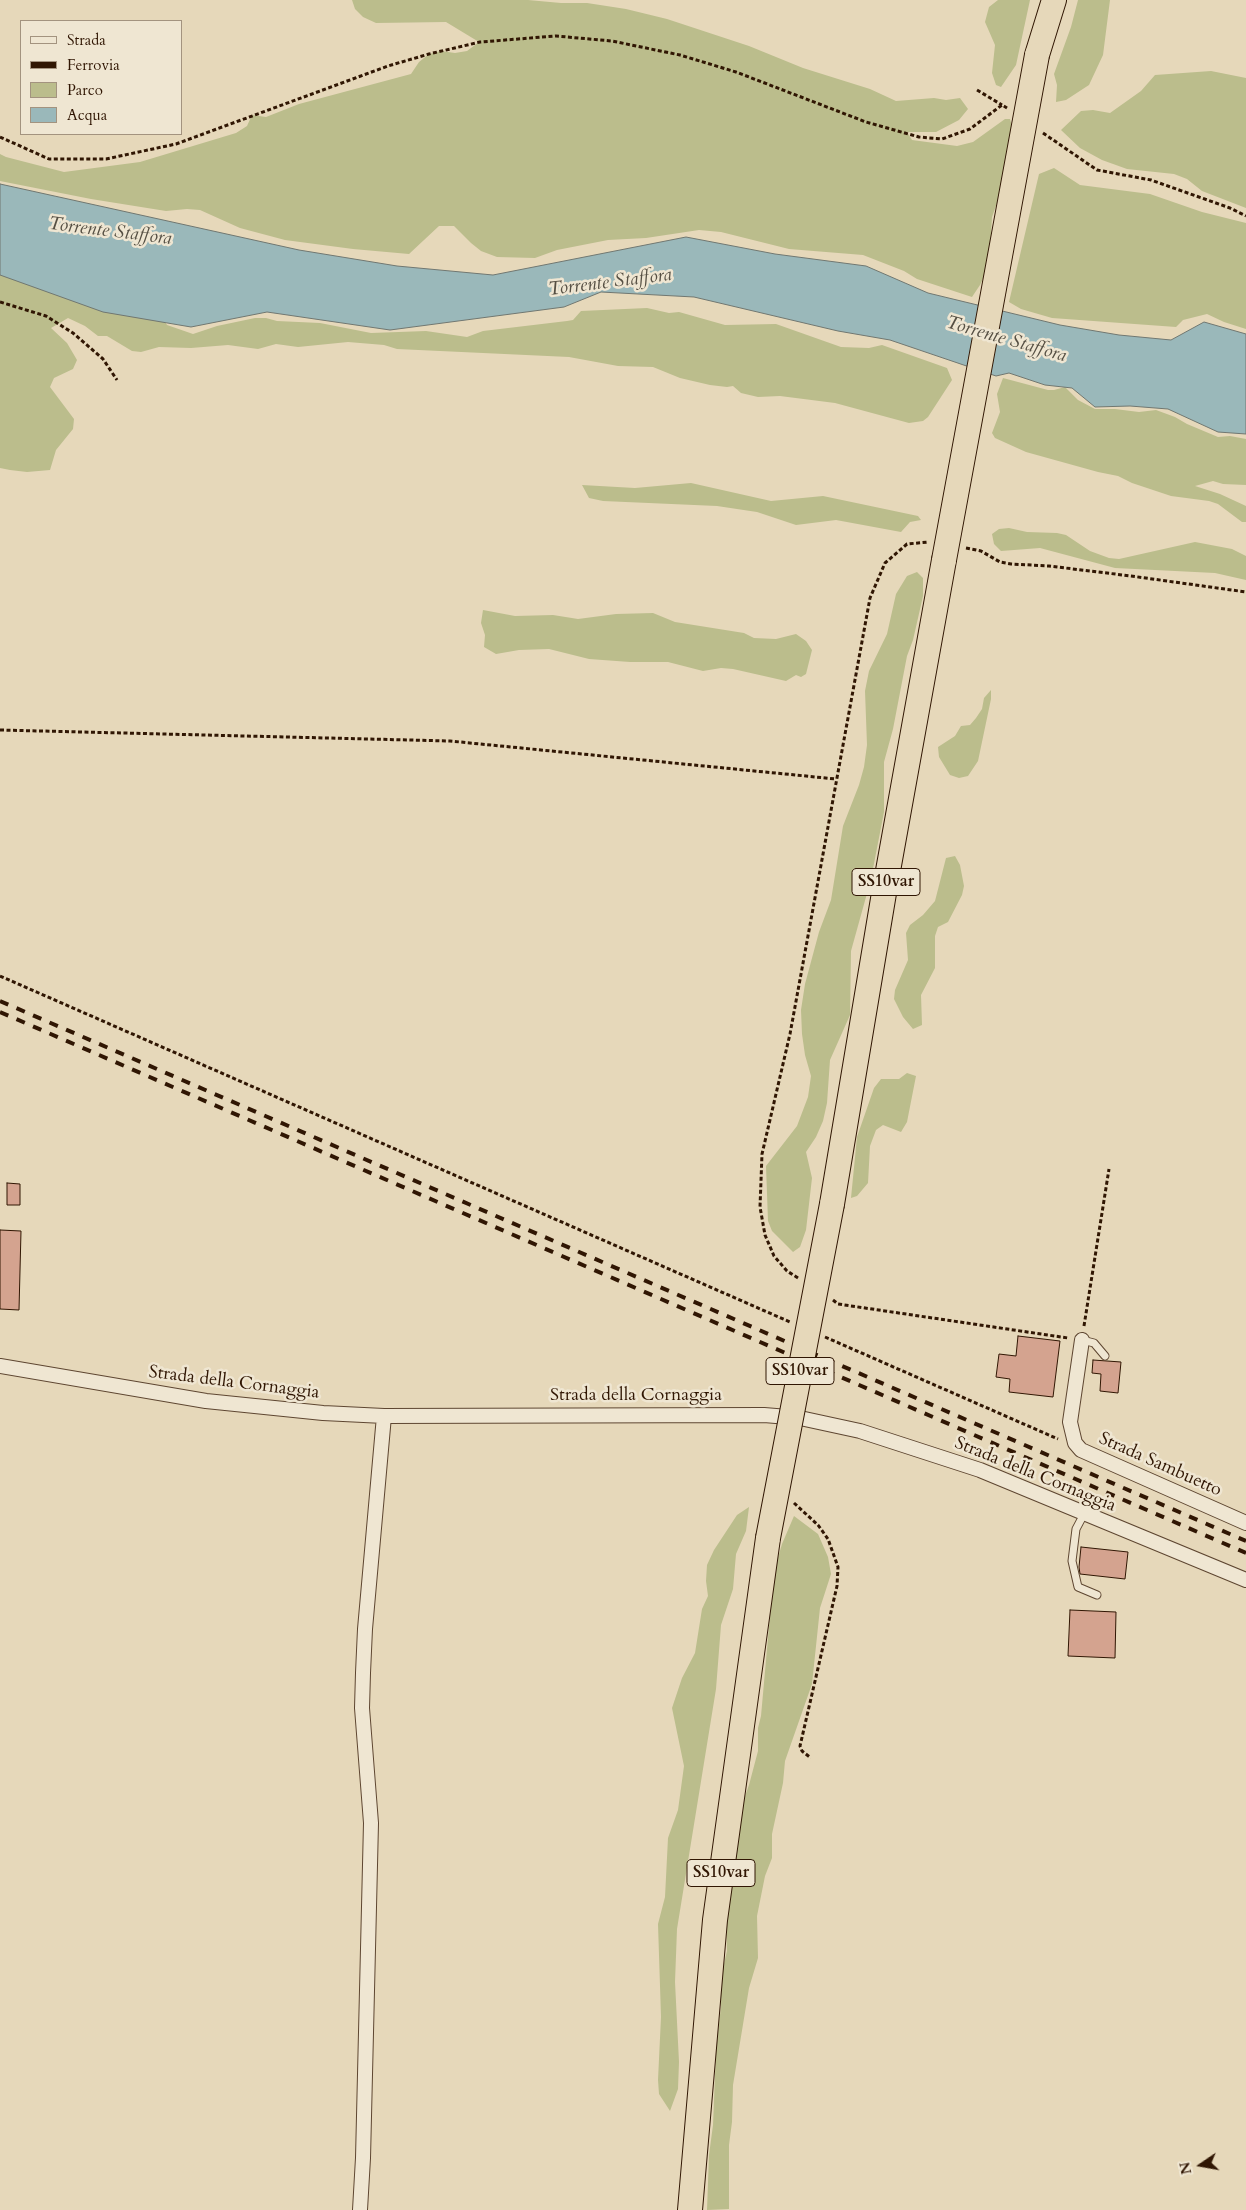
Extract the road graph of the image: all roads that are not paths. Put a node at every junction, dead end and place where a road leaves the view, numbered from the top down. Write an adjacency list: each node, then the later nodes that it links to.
1 (1054, 0): 11 (highway, SS10var, bridge)
2 (1082, 1340): 3 (lane); 7 (street, Strada Sambuetto)
3 (1105, 1356)
4 (0, 1366): 5 (street, Strada della Cornaggia)
5 (384, 1416): 6 (street, Strada della Cornaggia); 10 (street)
6 (1084, 1514): 8 (street, Strada della Cornaggia); 9 (lane)
7 (1246, 1523)
8 (1246, 1580)
9 (1097, 1595)
10 (360, 2210)
11 (690, 2210)

